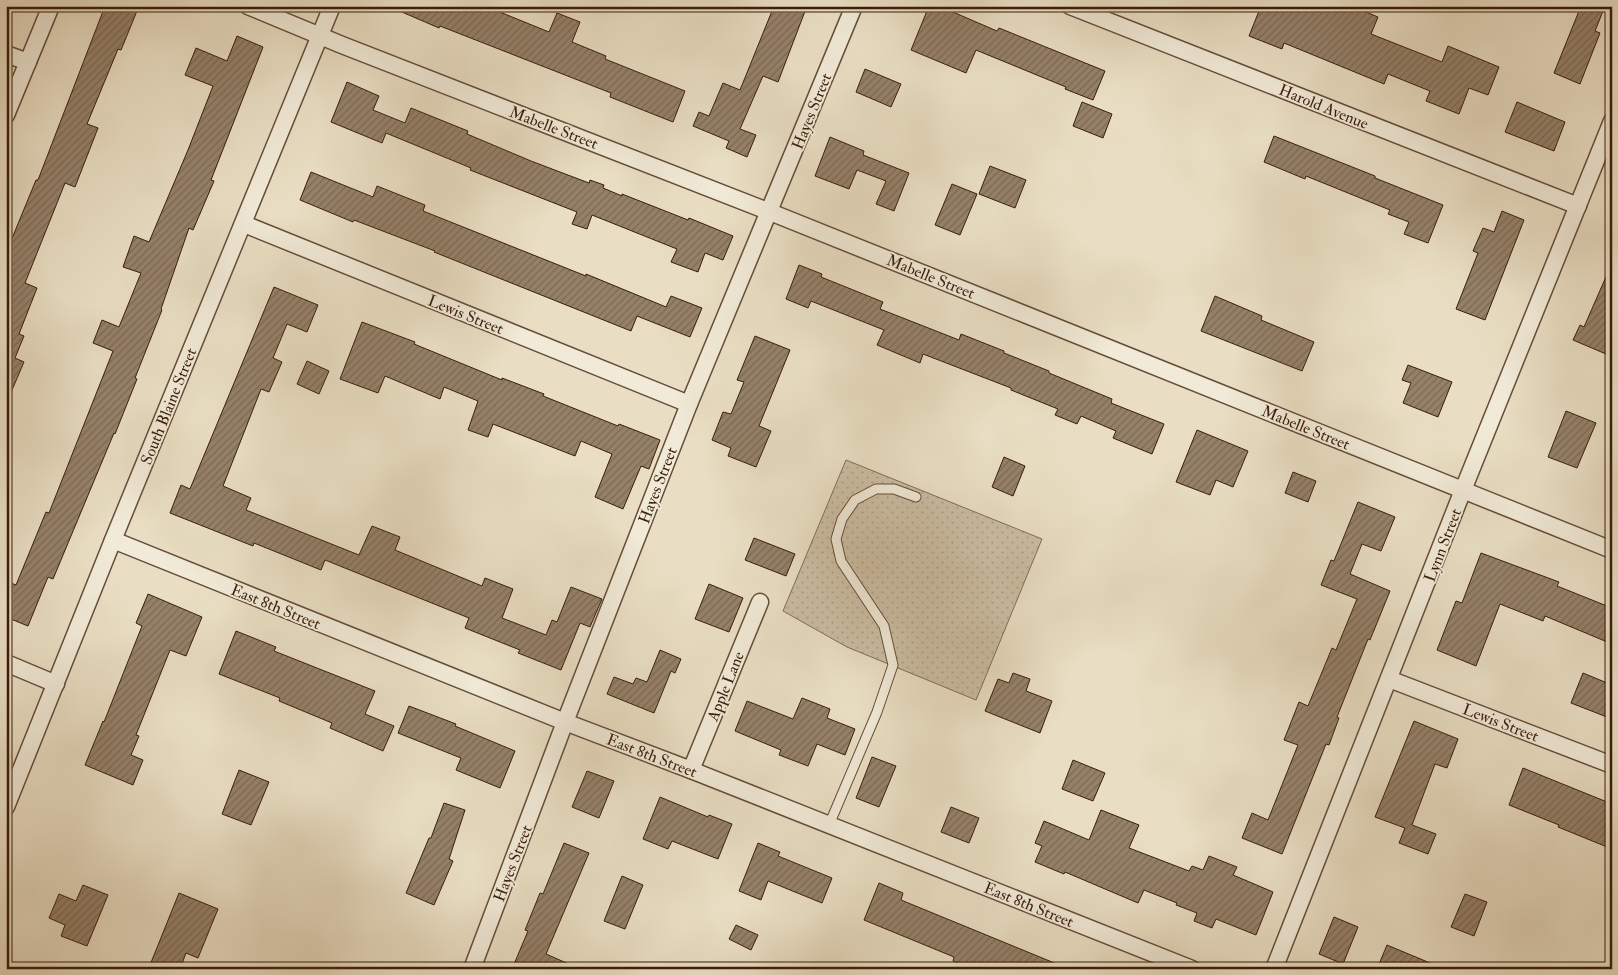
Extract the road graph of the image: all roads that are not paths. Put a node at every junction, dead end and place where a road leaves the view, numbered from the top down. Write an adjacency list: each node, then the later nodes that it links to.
1 (51, 6): 8 (street)
2 (248, 6): 6 (street, Mabelle Street)
3 (332, 6): 6 (street, South Blaine Street)
4 (854, 6): 12 (street, Hayes Street)
5 (1070, 6): 11 (street, Harold Avenue)
6 (320, 36): 12 (street, Mabelle Street); 13 (street, South Blaine Street)
7 (6, 54): 8 (street)
8 (28, 62): 9 (street)
9 (6, 115)
10 (1612, 121): 11 (street, Lynn Street)
11 (1578, 206): 15 (street, Lynn Street)
12 (770, 212): 14 (street, Hayes Street); 15 (street, Mabelle Street)
13 (244, 224): 14 (street, Lewis Street); 17 (street, South Blaine Street)
14 (689, 404): 23 (street, Hayes Street)
15 (1463, 490): 18 (street, Mabelle Street); 21 (street, Lynn Street)
16 (916, 497): 27 (lane)
17 (113, 540): 22 (street, South Blaine Street); 23 (street, East 8th Street)
18 (1612, 550)
19 (760, 602): 25 (street, Apple Lane)
20 (6, 663): 22 (street)
21 (1390, 679): 24 (street, Lewis Street); 30 (street, Lynn Street)
22 (56, 684): 26 (street, South Blaine Street)
23 (565, 722): 25 (street, East 8th Street); 28 (street, Hayes Street)
24 (1612, 766)
25 (690, 770): 27 (street, East 8th Street)
26 (6, 806)
27 (829, 825): 29 (street, East 8th Street)
28 (472, 969)
29 (1192, 969)
30 (1274, 969)

